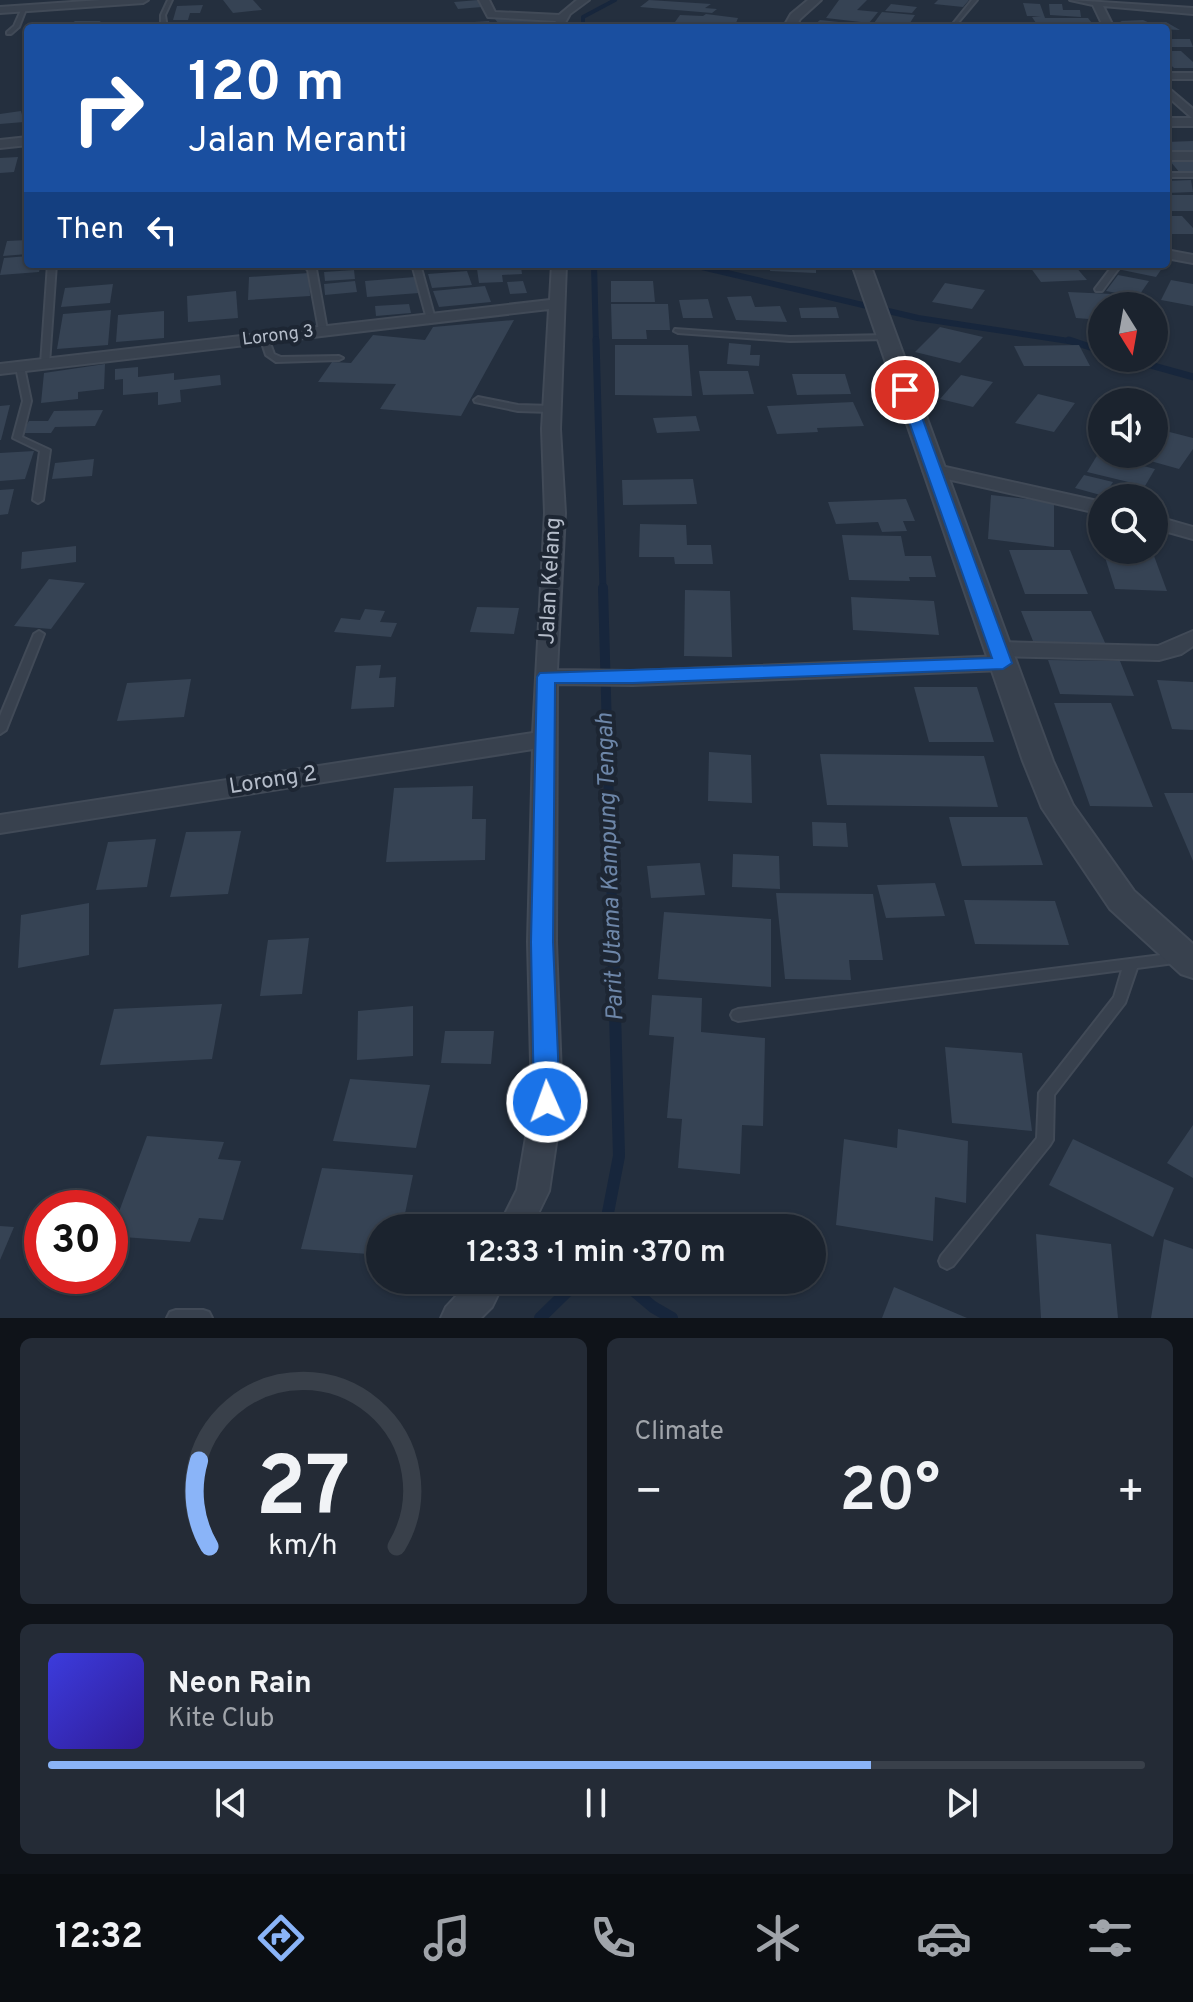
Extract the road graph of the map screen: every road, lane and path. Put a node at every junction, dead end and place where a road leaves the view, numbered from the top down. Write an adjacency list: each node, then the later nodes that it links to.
1 (143, 0): 9 (street)
2 (170, 0): 13 (lane)
3 (484, 0): 12 (street)
4 (584, 0): 12 (street)
5 (815, 0): 14 (street)
6 (975, 0): 15 (lane)
7 (1075, 0): 8 (street)
8 (1097, 2): 11 (street); 16 (street)
9 (24, 9): 10 (street); 17 (lane)
10 (0, 10)
11 (1193, 10)
12 (559, 23)
13 (164, 24)
14 (791, 24)
15 (954, 24)
16 (1107, 24)
17 (9, 33)
18 (1170, 76): 19 (street)
19 (1193, 76)
20 (1170, 95): 21 (street)
21 (1193, 115)
22 (1170, 122): 23 (street)
23 (1193, 122)
24 (24, 141): 25 (street)
25 (0, 144)
26 (1170, 156): 27 (street)
27 (1193, 156)
28 (1170, 175): 29 (lane)
29 (1193, 175)
30 (1170, 255): 31 (street)
31 (1193, 259)
32 (52, 268): 46 (lane)
33 (311, 268): 42 (lane)
34 (417, 268): 41 (lane)
35 (559, 268): 39 (street, Jalan Kelang)
36 (862, 268): 40 (street)
37 (1115, 268): 38 (lane)
38 (1099, 289)
39 (556, 304): 41 (street, Lorong 3); 50 (street, Jalan Kelang)
40 (881, 318): 43 (lane); 51 (street)
41 (431, 319): 42 (street, Lorong 3)
42 (323, 330): 44 (street, Lorong 3)
43 (678, 331)
44 (264, 337): 45 (lane); 46 (street, Lorong 3)
45 (339, 358)
46 (45, 364): 47 (street, Lorong 3)
47 (20, 367): 48 (street, Lorong 3); 52 (lane)
48 (0, 369)
49 (478, 400): 50 (lane)
50 (551, 409): 59 (street, Jalan Kelang)
51 (932, 470): 53 (street); 58 (street)
52 (38, 500)
53 (1088, 505)
54 (1168, 526): 55 (street)
55 (1193, 533)
56 (39, 634): 60 (lane)
57 (1193, 637): 58 (street)
58 (1001, 656): 59 (street); 63 (street)
59 (546, 677): 61 (street, Jalan Kelang)
60 (0, 730)
61 (546, 739): 62 (street, Lorong 2); 66 (street, Jalan Kelang)
62 (0, 824)
63 (1188, 961): 64 (lane)
64 (1131, 965): 65 (lane); 67 (lane)
65 (738, 1015)
66 (521, 1214)
67 (947, 1261)
68 (481, 1294): 71 (street)
69 (176, 1318): 70 (lane)
70 (203, 1318)
71 (458, 1318)

